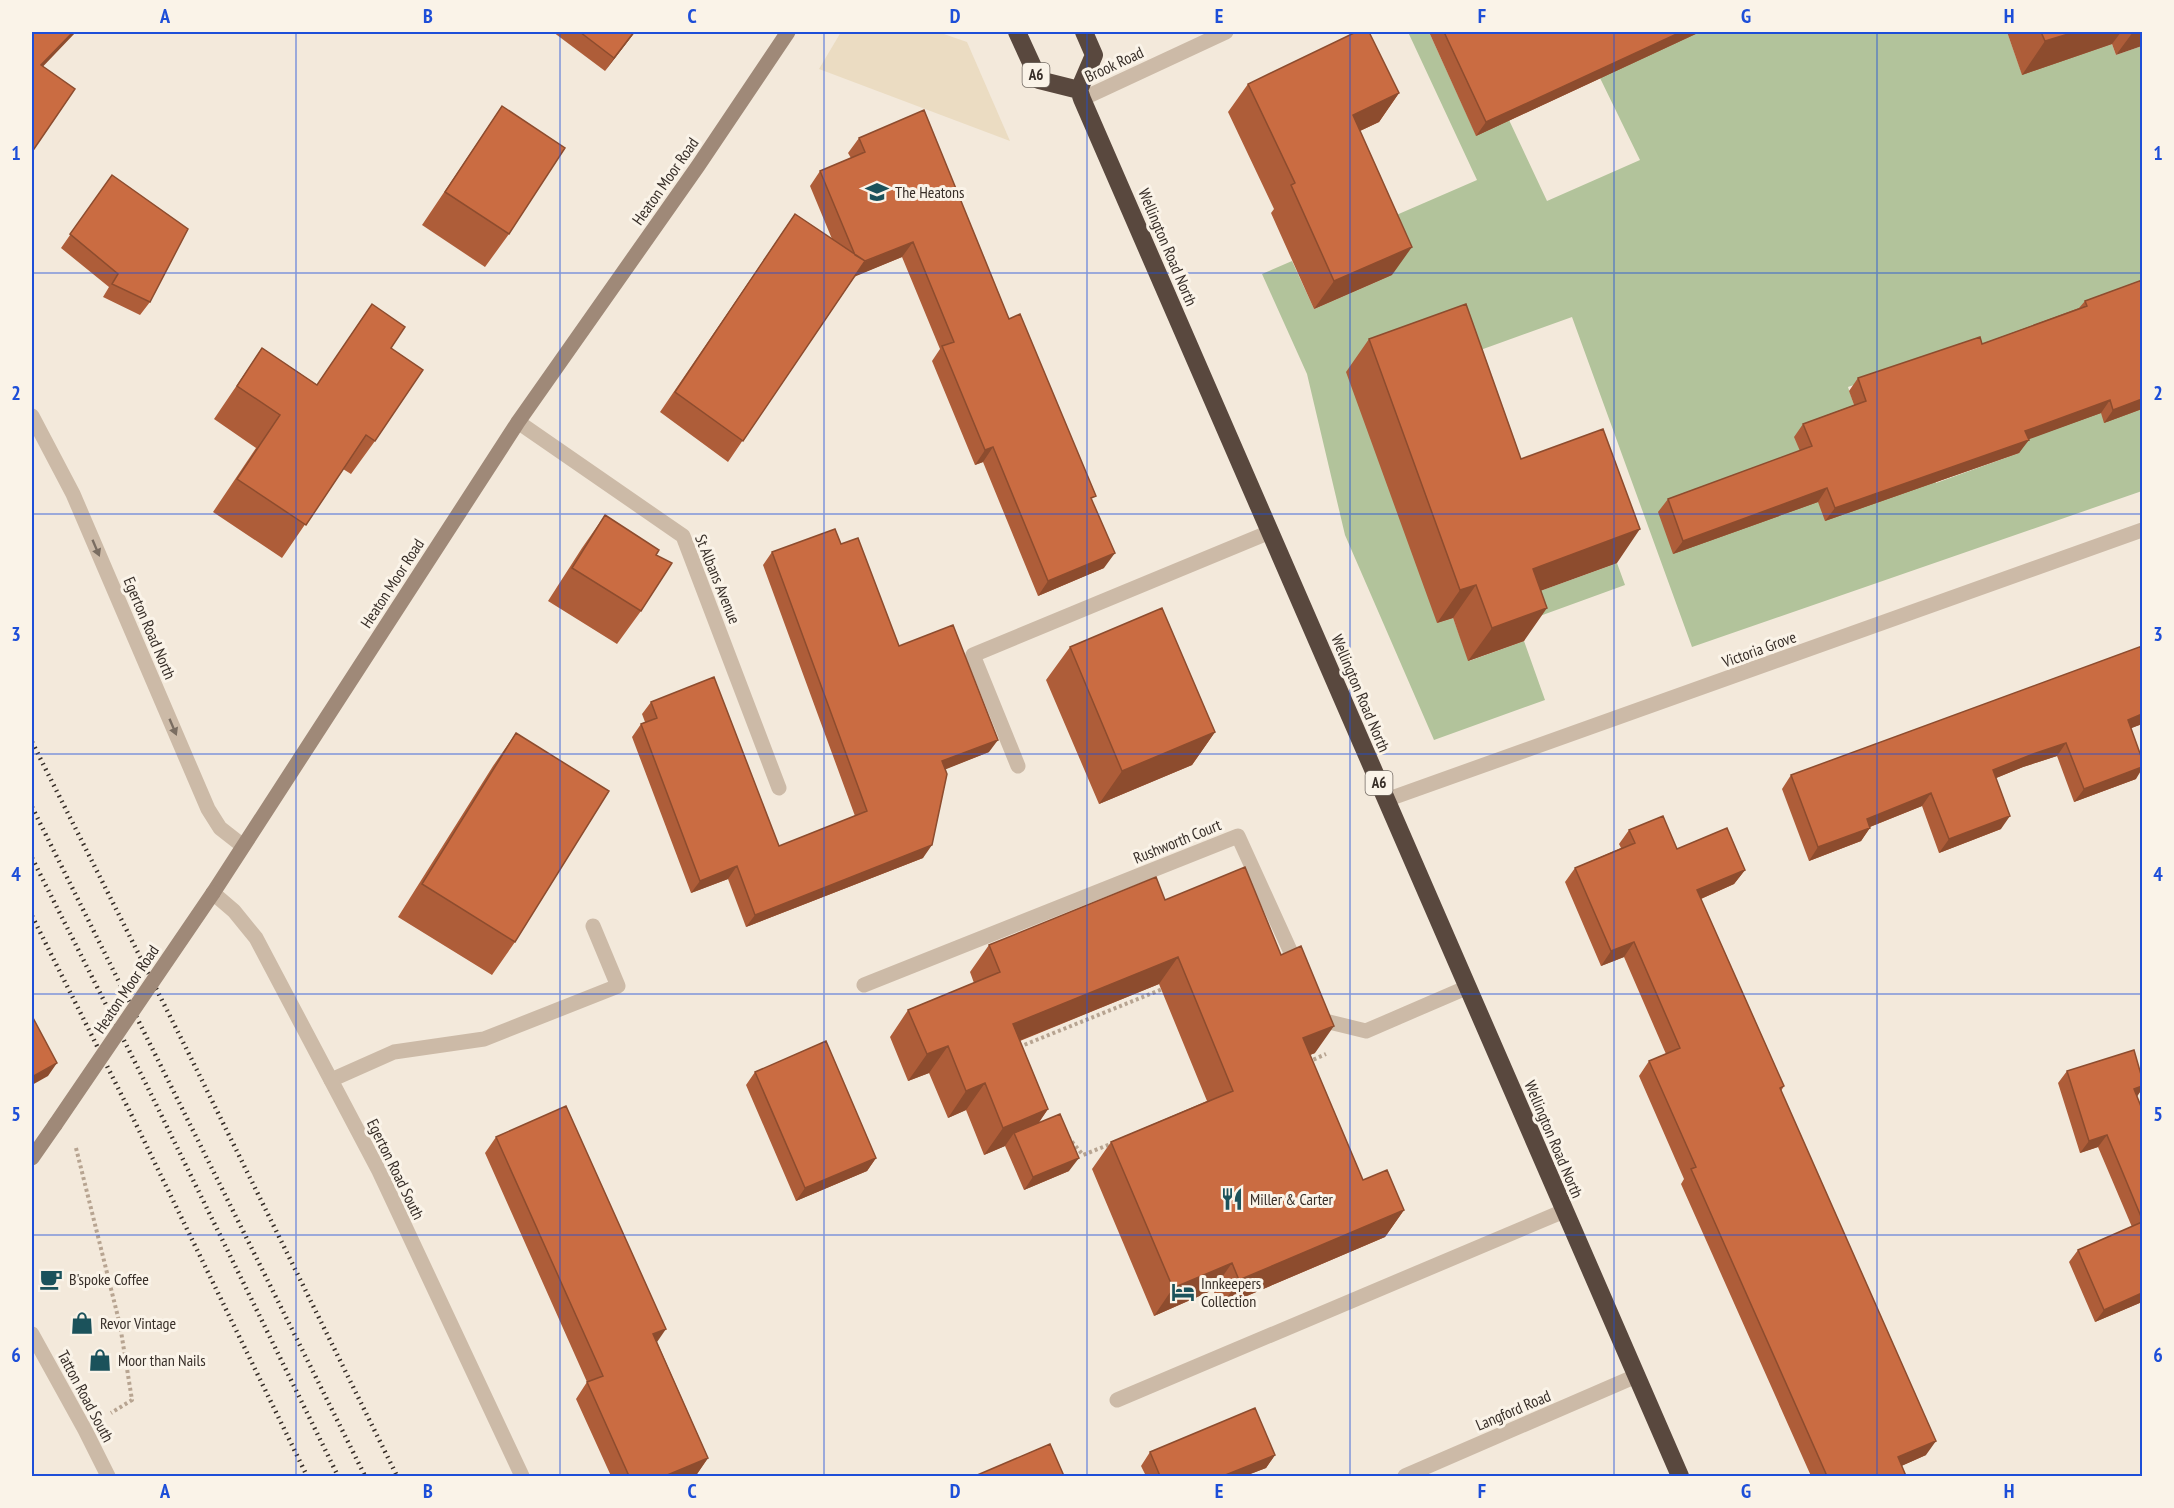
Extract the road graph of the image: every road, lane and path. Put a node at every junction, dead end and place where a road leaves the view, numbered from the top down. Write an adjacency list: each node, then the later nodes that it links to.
1 (788, 32): 7 (main road, Heaton Moor Road)
2 (1017, 32): 5 (highway, A6)
3 (1084, 32): 5 (highway)
4 (1226, 32): 5 (street, Brook Road)
5 (1080, 94): 9 (highway, Wellington Road North / A6)
6 (32, 417): 13 (street, Egerton Road North, one-way to 13)
7 (518, 422): 11 (street, St Albans Avenue); 13 (main road, Heaton Moor Road)
8 (2142, 530): 12 (street, Victoria Grove)
9 (1270, 532): 10 (street); 12 (highway, Wellington Road North / A6)
10 (1018, 766)
11 (779, 788)
12 (1386, 800): 18 (highway, Wellington Road North / A6)
13 (243, 846): 14 (main road, Heaton Moor Road)
14 (213, 893): 24 (street, Egerton Road South); 28 (main road, Heaton Moor Road, bridge)
15 (593, 926): 24 (street)
16 (1305, 983): 17 (street, Rushworth Court)
17 (864, 985)
18 (1468, 987): 21 (street); 29 (highway, Wellington Road North / A6)
19 (1170, 996): 22 (path)
20 (1313, 1001): 21 (street)
21 (1342, 1025): 23 (path)
22 (1010, 1052)
23 (1302, 1064)
24 (331, 1080): 35 (street, Egerton Road South)
25 (1060, 1128): 27 (path)
26 (73, 1138): 33 (path)
27 (1116, 1141)
28 (32, 1158)
29 (1564, 1211): 31 (highway, Wellington Road North / A6); 32 (street)
30 (32, 1334): 33 (street, Tatton Road South)
31 (1636, 1376): 36 (street, Langford Road); 37 (highway, Wellington Road North / A6)
32 (1117, 1400)
33 (85, 1430): 34 (street, Tatton Road South)
34 (108, 1476)
35 (522, 1476)
36 (1405, 1476)
37 (1680, 1476)

